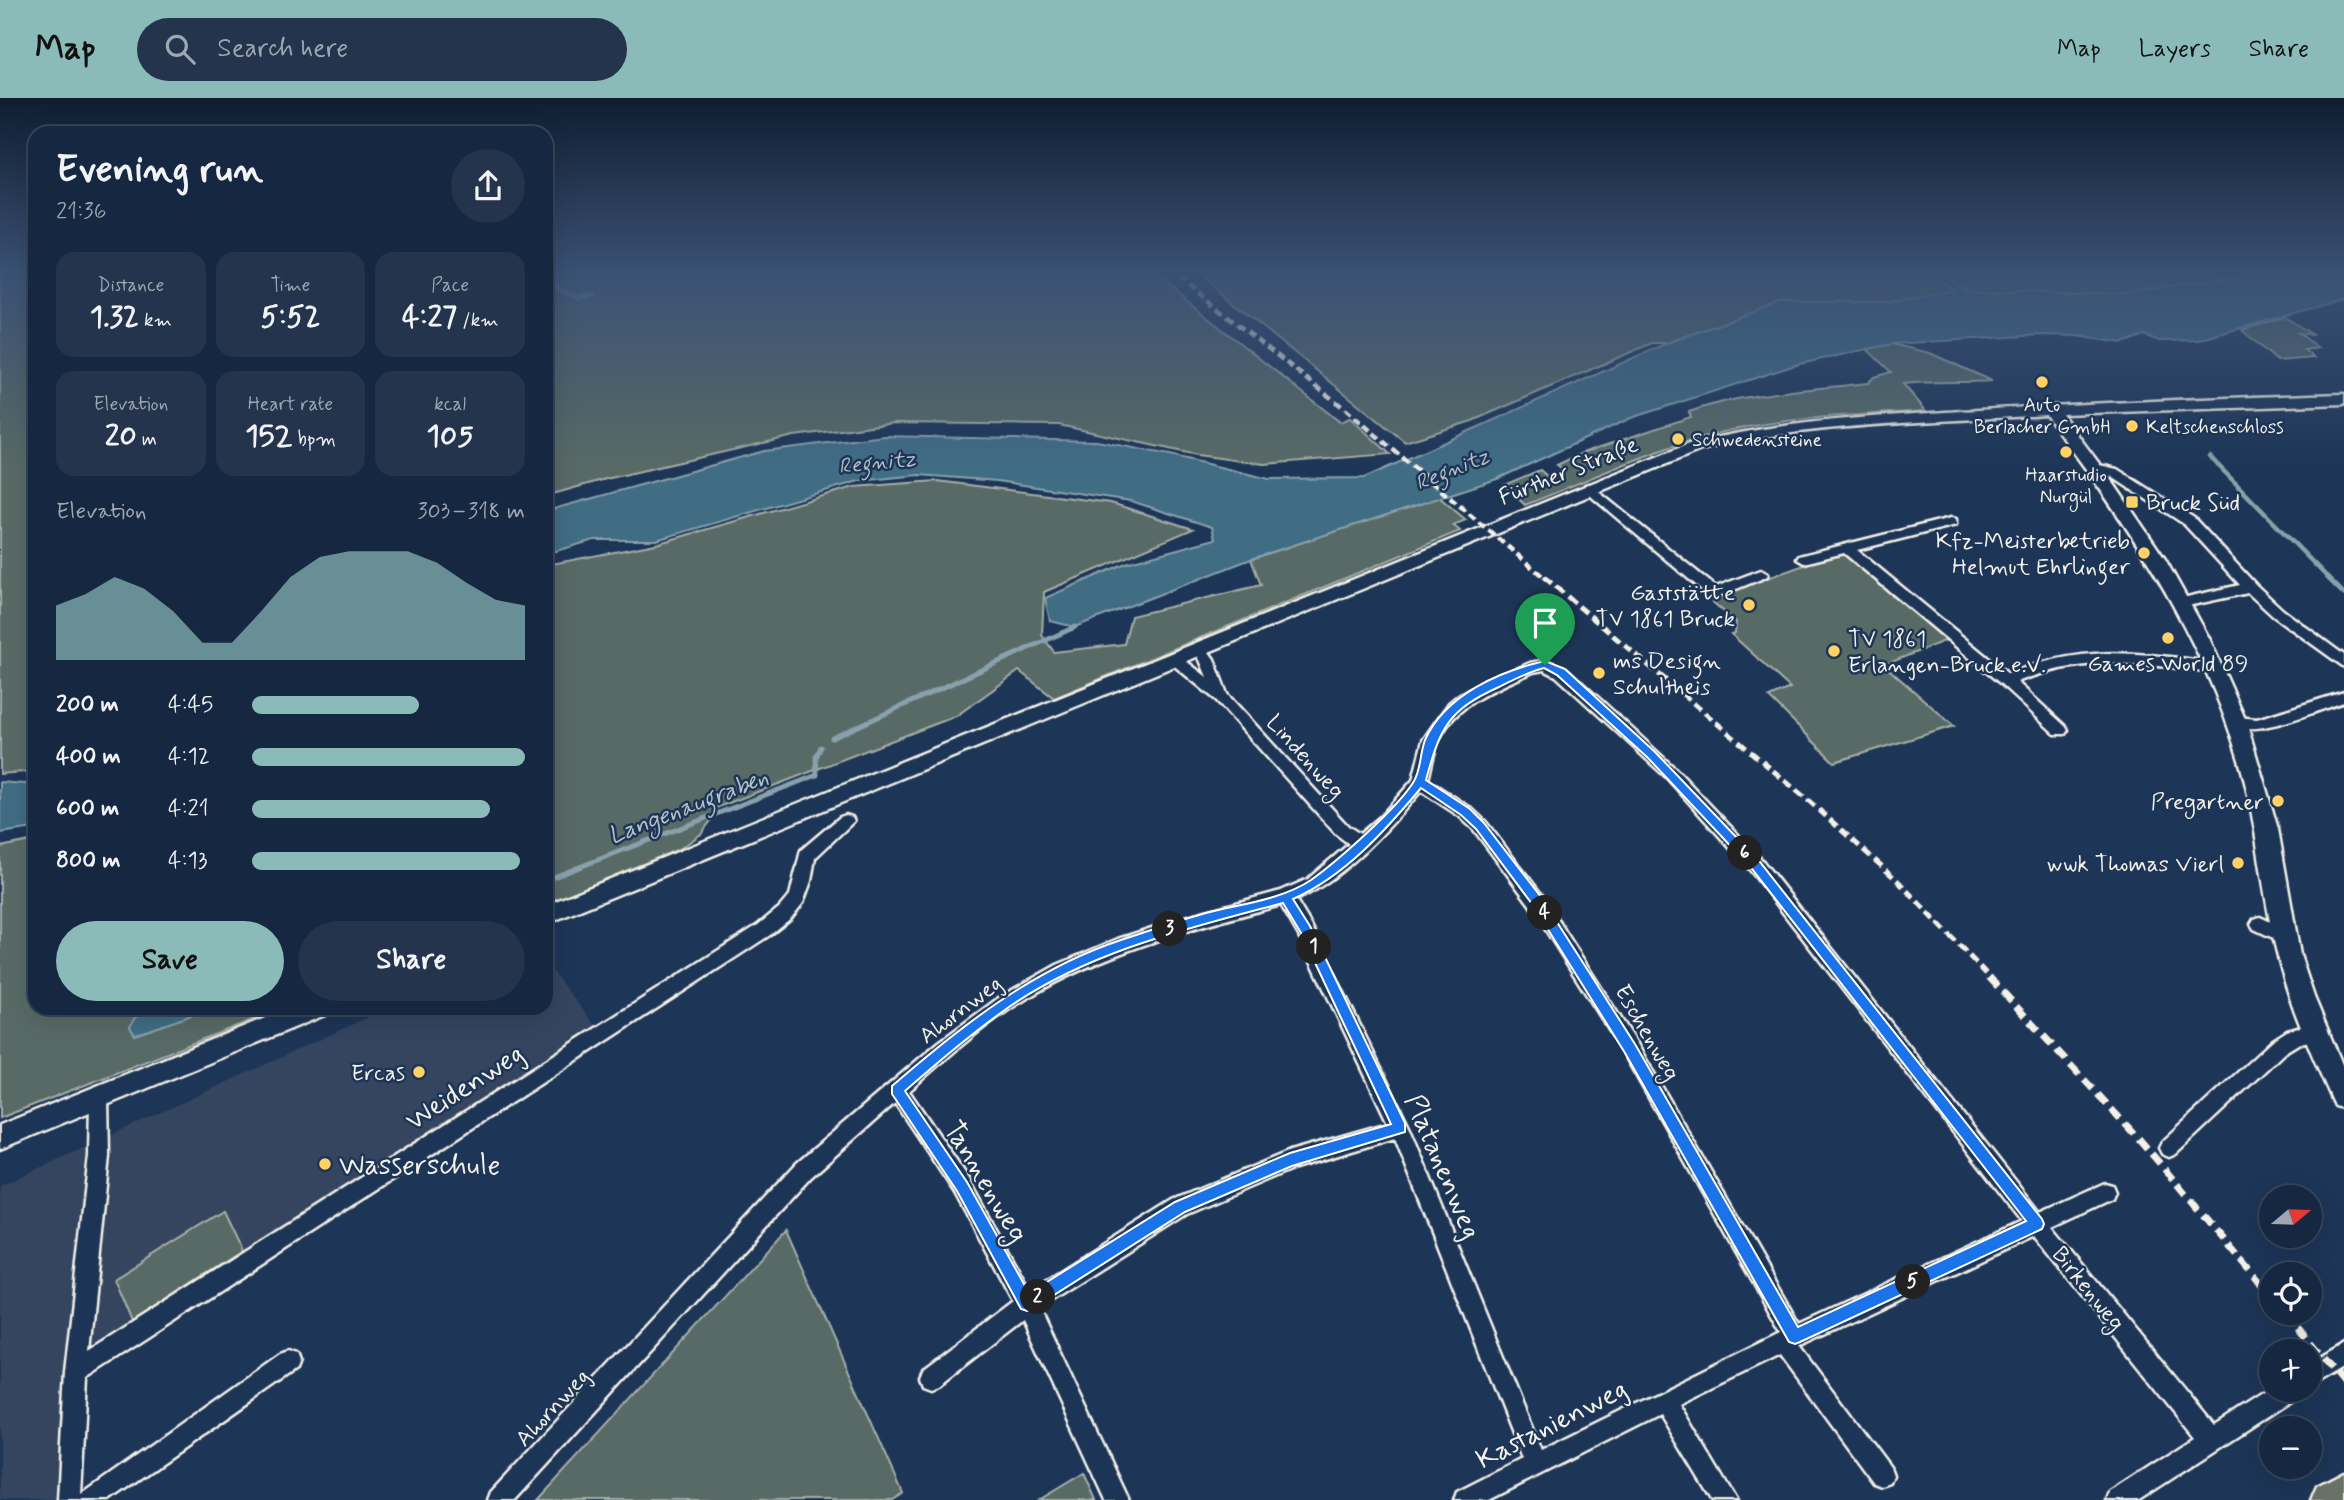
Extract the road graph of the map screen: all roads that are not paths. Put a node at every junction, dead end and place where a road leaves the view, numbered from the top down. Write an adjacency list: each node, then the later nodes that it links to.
1 (2344, 399): 2 (street, Fürther Straße)
2 (2052, 412): 3 (street); 4 (street, Fürther Straße)
3 (2095, 468): 9 (street); 10 (street)
4 (1589, 488): 8 (street); 11 (street, Fürther Straße)
5 (1951, 522): 6 (street)
6 (1845, 547): 7 (street); 16 (street)
7 (1804, 559)
8 (1761, 574)
9 (2251, 588): 10 (street); 13 (street)
10 (2183, 602): 15 (street)
11 (1199, 648): 12 (street, Fürther Straße); 17 (street, Lindenweg)
12 (1173, 659): 17 (street, Lindenweg); 25 (street, Fürther Straße)
13 (2344, 662)
14 (1553, 667): 21 (street, Ahornweg); 37 (street, Birkenweg)
15 (2213, 667): 16 (street); 19 (street)
16 (2006, 680): 20 (street)
17 (1221, 696): 23 (street, Lindenweg)
18 (2344, 697): 19 (street)
19 (2237, 722): 27 (street)
20 (2060, 730)
21 (1420, 782): 23 (street, Ahornweg); 39 (street, Eschenweg)
22 (846, 821): 43 (street, Weidenweg)
23 (1362, 844): 24 (street, Ahornweg)
24 (1286, 897): 30 (street, Ahornweg); 33 (street, Platanenweg)
25 (553, 912)
26 (2260, 923): 27 (street)
27 (2284, 936): 29 (street)
28 (300, 1015): 31 (street)
29 (2316, 1031): 32 (street); 35 (street)
30 (897, 1090): 38 (street, Tannenweg); 53 (street, Ahornweg)
31 (99, 1097): 34 (street); 43 (street)
32 (2344, 1098)
33 (1400, 1128): 38 (street); 48 (street, Platanenweg)
34 (0, 1137)
35 (2169, 1148)
36 (2105, 1192): 37 (street, Kastanienweg)
37 (2037, 1224): 39 (street, Kastanienweg); 47 (street, Birkenweg)
38 (1027, 1304): 44 (street); 54 (street, Tannenweg)
39 (1789, 1340): 45 (street, Kastanienweg); 49 (street)
40 (2344, 1355): 42 (street)
41 (288, 1362): 52 (street)
42 (2322, 1369)
43 (76, 1372): 51 (street)
44 (931, 1377)
45 (1664, 1400): 48 (street, Kastanienweg); 56 (street, Kastanienweg)
46 (2269, 1402): 47 (street)
47 (2211, 1439): 57 (street)
48 (1535, 1463): 55 (street, Kastanienweg)
49 (1882, 1475)
50 (2344, 1492): 58 (highway)
51 (69, 1500)
52 (90, 1500)
53 (499, 1500)
54 (1118, 1500)
55 (1465, 1500)
56 (1725, 1500)
57 (2118, 1500)
58 (2331, 1500)

